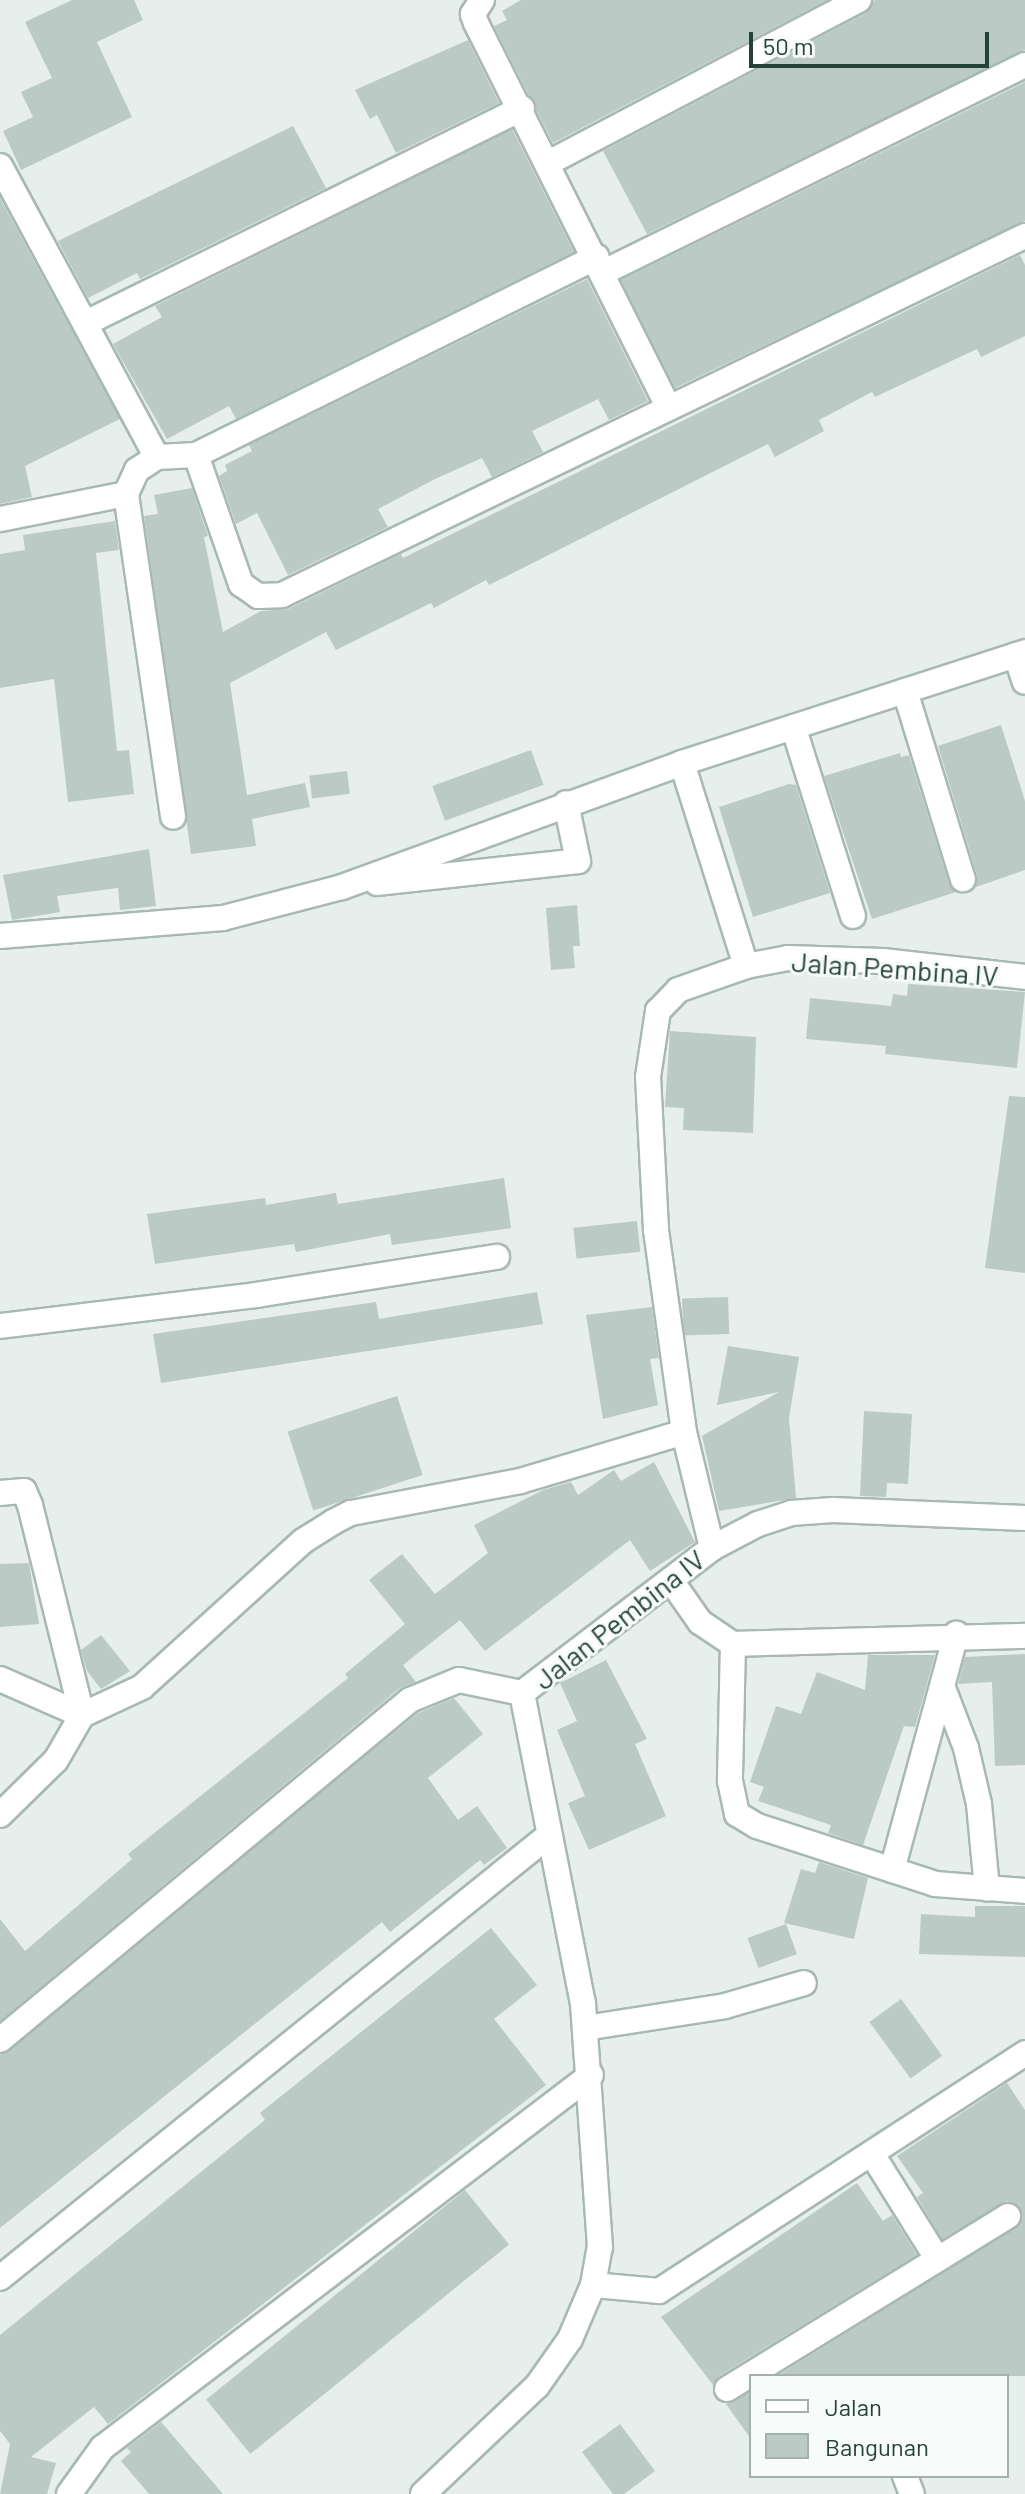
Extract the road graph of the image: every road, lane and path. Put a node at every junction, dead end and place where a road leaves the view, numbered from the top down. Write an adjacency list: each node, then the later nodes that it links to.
1 (482, 0): 4 (street)
2 (859, 0): 5 (street)
3 (1025, 65): 8 (street)
4 (522, 108): 5 (street); 9 (street)
5 (550, 162): 8 (street)
6 (0, 166): 9 (street)
7 (1025, 236): 10 (street)
8 (601, 265): 10 (street); 11 (street)
9 (86, 323): 12 (street)
10 (668, 407): 11 (street)
11 (196, 455): 12 (street)
12 (157, 457): 13 (street)
13 (126, 494): 14 (street); 21 (street)
14 (0, 519)
15 (1020, 654): 16 (street); 17 (street)
16 (1025, 682)
17 (905, 691): 18 (street); 22 (street)
18 (794, 729): 19 (street); 24 (street)
19 (682, 763): 20 (street); 26 (street)
20 (566, 803): 23 (street); 23 (street)
21 (173, 817)
22 (963, 879)
23 (342, 887): 25 (street)
24 (853, 916)
25 (0, 936)
26 (746, 966): 27 (street, Jalan Pembina IV); 30 (street, Jalan Pembina IV)
27 (1025, 977)
28 (497, 1257): 29 (street)
29 (0, 1326)
30 (684, 1432): 33 (street, Jalan Pembina IV); 41 (street)
31 (0, 1493): 41 (street)
32 (1025, 1518): 33 (street)
33 (712, 1548): 34 (street, Jalan Pembina IV)
34 (672, 1582): 37 (street); 40 (street, Jalan Pembina IV)
35 (956, 1634): 36 (street); 37 (street); 39 (street)
36 (1025, 1636)
37 (733, 1644): 44 (street)
38 (0, 1679): 41 (street)
39 (943, 1688): 44 (street); 45 (street)
40 (522, 1693): 43 (street, Jalan Pembina IV); 49 (street)
41 (82, 1715): 42 (street)
42 (0, 1815)
43 (548, 1836): 48 (street, Jalan Pembina IV); 55 (street)
44 (892, 1870): 45 (street)
45 (987, 1889): 46 (street)
46 (1025, 1891)
47 (804, 1983): 48 (street)
48 (585, 2028): 51 (street, Jalan Pembina IV)
49 (0, 2040)
50 (1025, 2053): 52 (street)
51 (591, 2075): 56 (street, Jalan Pembina IV); 60 (street)
52 (872, 2154): 54 (street); 56 (street)
53 (1008, 2216): 54 (street)
54 (936, 2257): 57 (street)
55 (0, 2278)
56 (593, 2285): 61 (street, Jalan Pembina IV)
57 (751, 2374)
58 (749, 2375): 59 (street)
59 (727, 2389)
60 (69, 2494)
61 (423, 2494)

